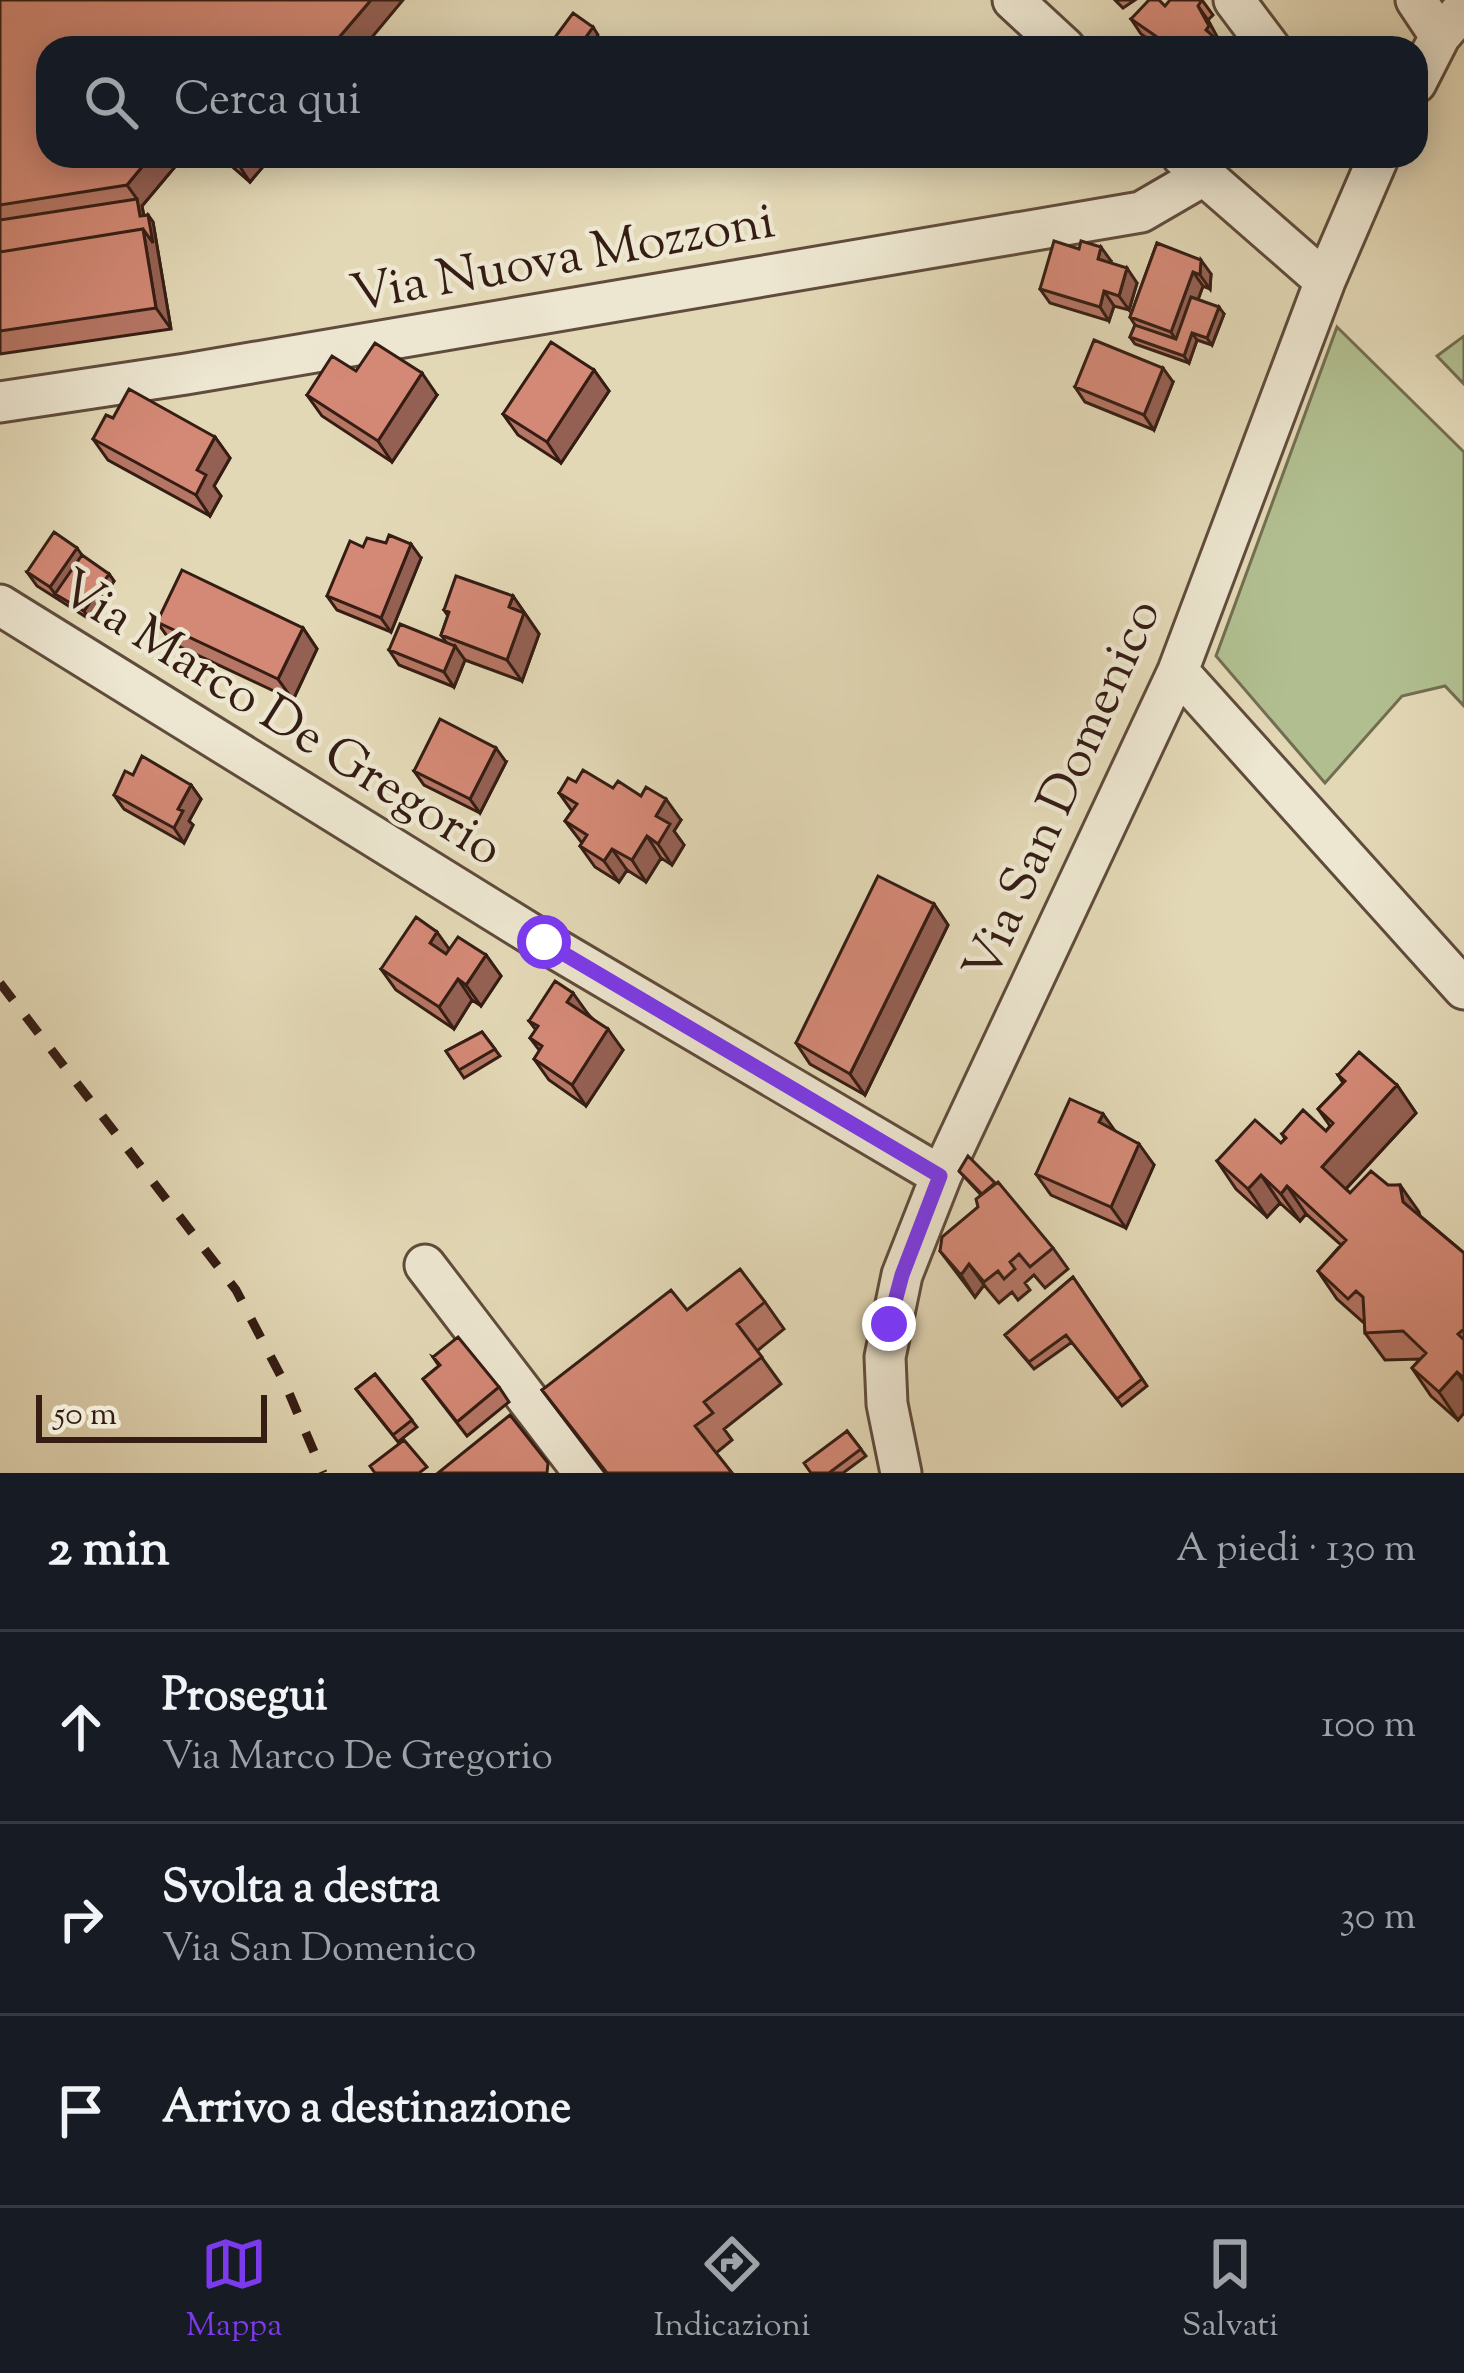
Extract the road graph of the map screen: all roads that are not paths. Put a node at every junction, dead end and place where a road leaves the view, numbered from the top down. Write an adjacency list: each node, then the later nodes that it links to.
1 (1013, 0): 5 (street)
2 (1234, 0): 6 (street)
3 (1416, 0): 4 (street)
4 (1452, 22): 7 (street)
5 (1052, 36)
6 (1261, 36)
7 (1428, 63)
8 (1191, 168): 12 (street, Via Nuova Mozzoni)
9 (1195, 168): 11 (street)
10 (1365, 168): 11 (street, Via San Domenico)
11 (1324, 281): 14 (street, Via San Domenico)
12 (0, 402)
13 (0, 605): 16 (street, Via Marco De Gregorio)
14 (1178, 671): 15 (street); 16 (street, Via San Domenico)
15 (1464, 988)
16 (940, 1176): 19 (street, Via San Domenico)
17 (425, 1265): 18 (street)
18 (584, 1473)
19 (901, 1473)

